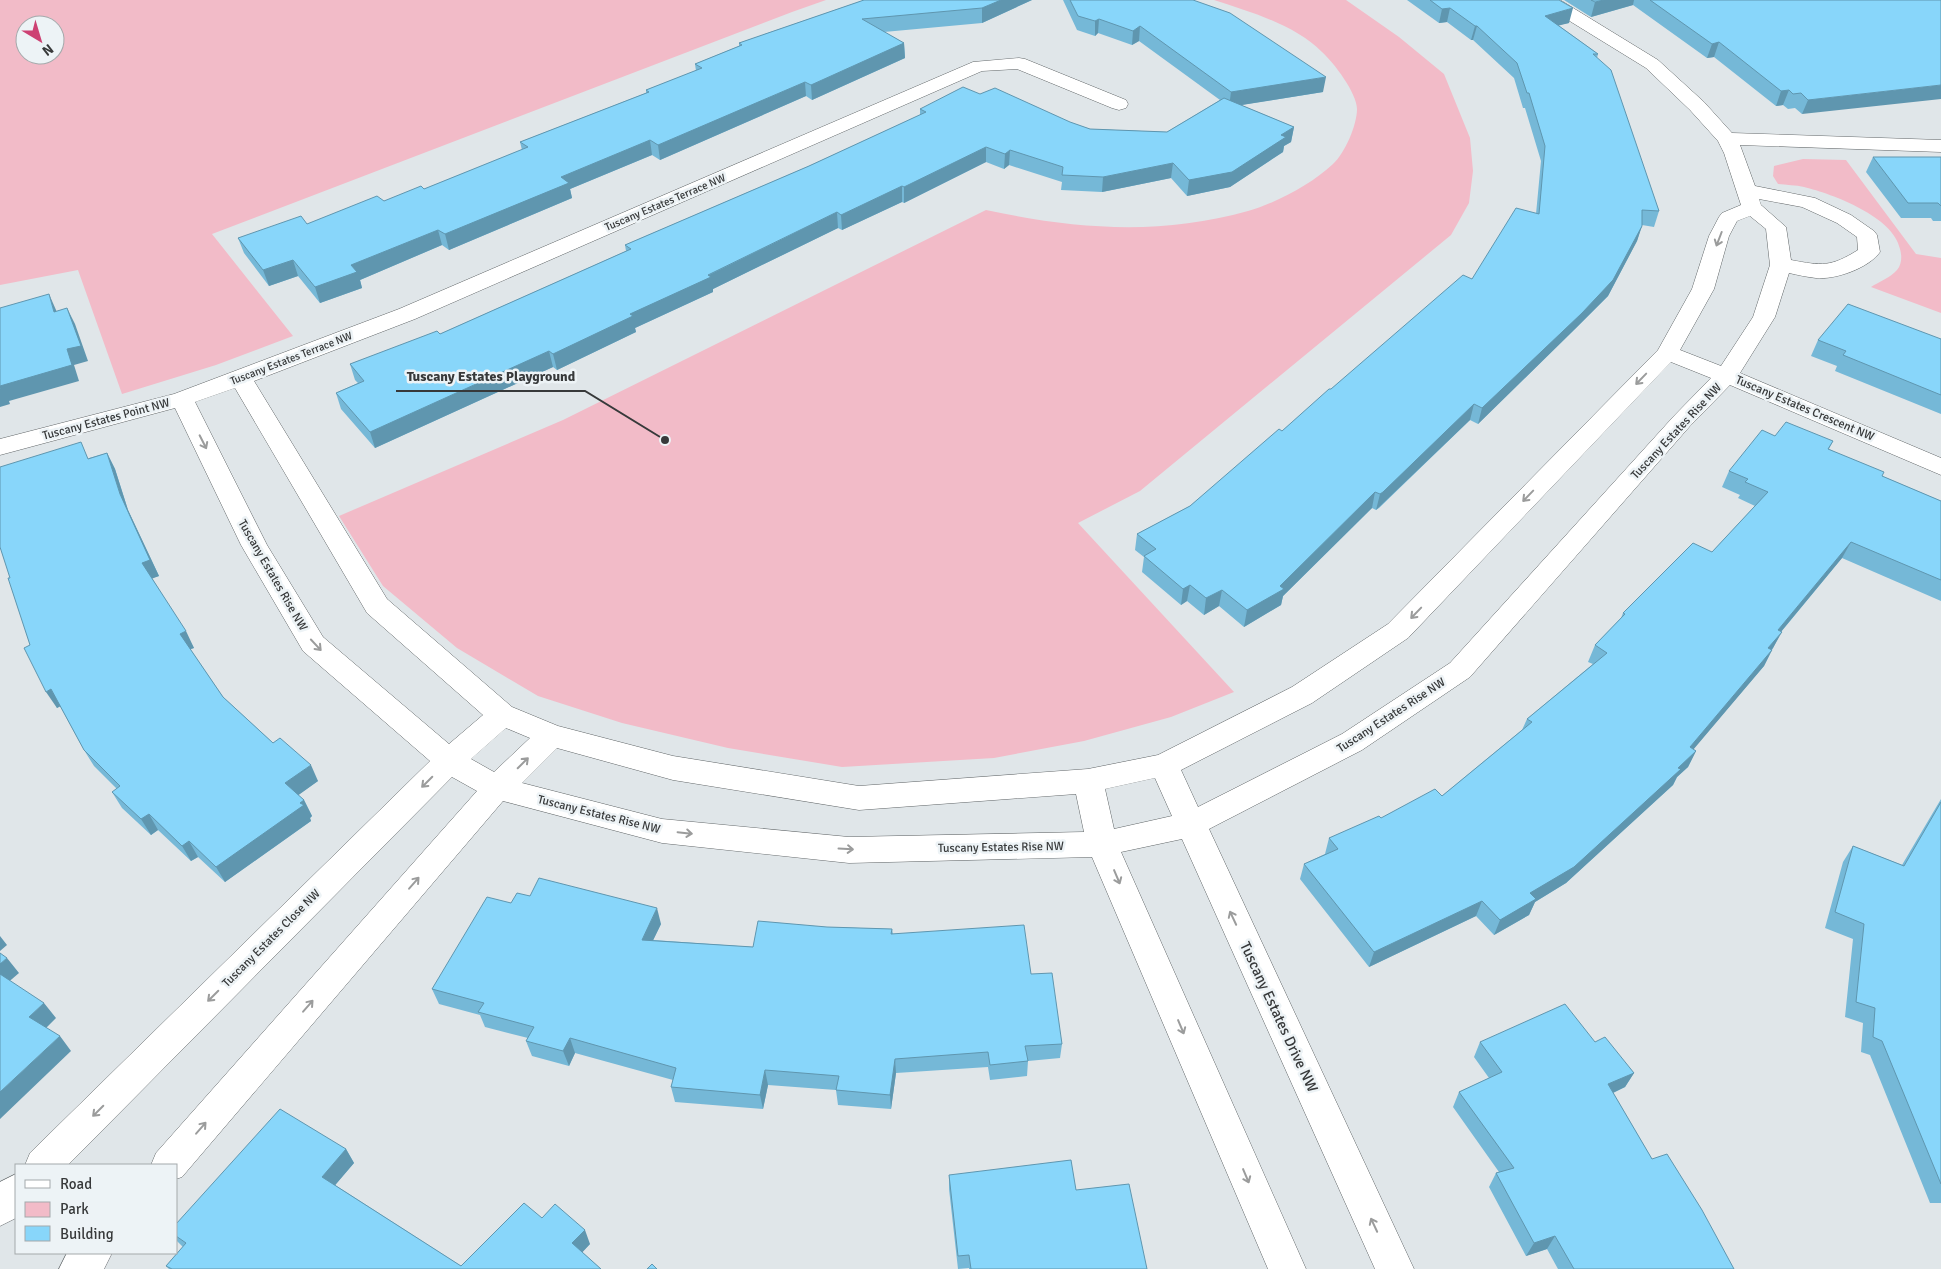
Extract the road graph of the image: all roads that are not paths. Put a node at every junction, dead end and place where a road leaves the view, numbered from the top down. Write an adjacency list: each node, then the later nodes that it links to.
1 (1548, 0): 3 (street, Tuscany Estates Rise NW)
2 (1119, 104): 9 (street, Tuscany Estates Terrace NW)
3 (1727, 139): 4 (street); 5 (street, Tuscany Estates Rise NW)
4 (1941, 146)
5 (1750, 200): 6 (street, Tuscany Estates Rise NW); 6 (street); 7 (street, one-way to 7)
6 (1781, 265): 8 (street, Tuscany Estates Rise NW)
7 (1667, 353): 8 (street, Tuscany Estates Crescent NW); 17 (street, one-way to 17)
8 (1727, 375): 13 (street, Tuscany Estates Crescent NW); 20 (street, Tuscany Estates Rise NW)
9 (241, 378): 10 (street, Tuscany Estates Terrace NW); 14 (street)
10 (211, 389): 11 (street, Tuscany Estates Point NW)
11 (182, 399): 12 (street, Tuscany Estates Point NW); 16 (street, Tuscany Estates Rise NW, one-way to 16)
12 (0, 447)
13 (1941, 467)
14 (502, 715): 15 (street); 16 (street, Tuscany Estates Close NW)
15 (552, 735): 18 (street); 19 (street, one-way to 15)
16 (449, 761): 19 (street, Tuscany Estates Rise NW); 22 (street, Tuscany Estates Close NW, one-way to 22)
17 (1164, 766): 18 (street); 20 (street, Tuscany Estates Drive NW)
18 (1088, 781): 21 (street)
19 (498, 788): 21 (street, Tuscany Estates Rise NW, one-way to 21); 23 (street, one-way to 19)
20 (1190, 825): 21 (street, Tuscany Estates Rise NW); 29 (street, Tuscany Estates Drive NW, one-way to 20)
21 (1102, 844): 28 (street, one-way to 28)
22 (44, 1164)
23 (170, 1164)
24 (15, 1193): 25 (street)
25 (0, 1208)
26 (91, 1254): 27 (street)
27 (78, 1269)
28 (1287, 1269)
29 (1395, 1269)

